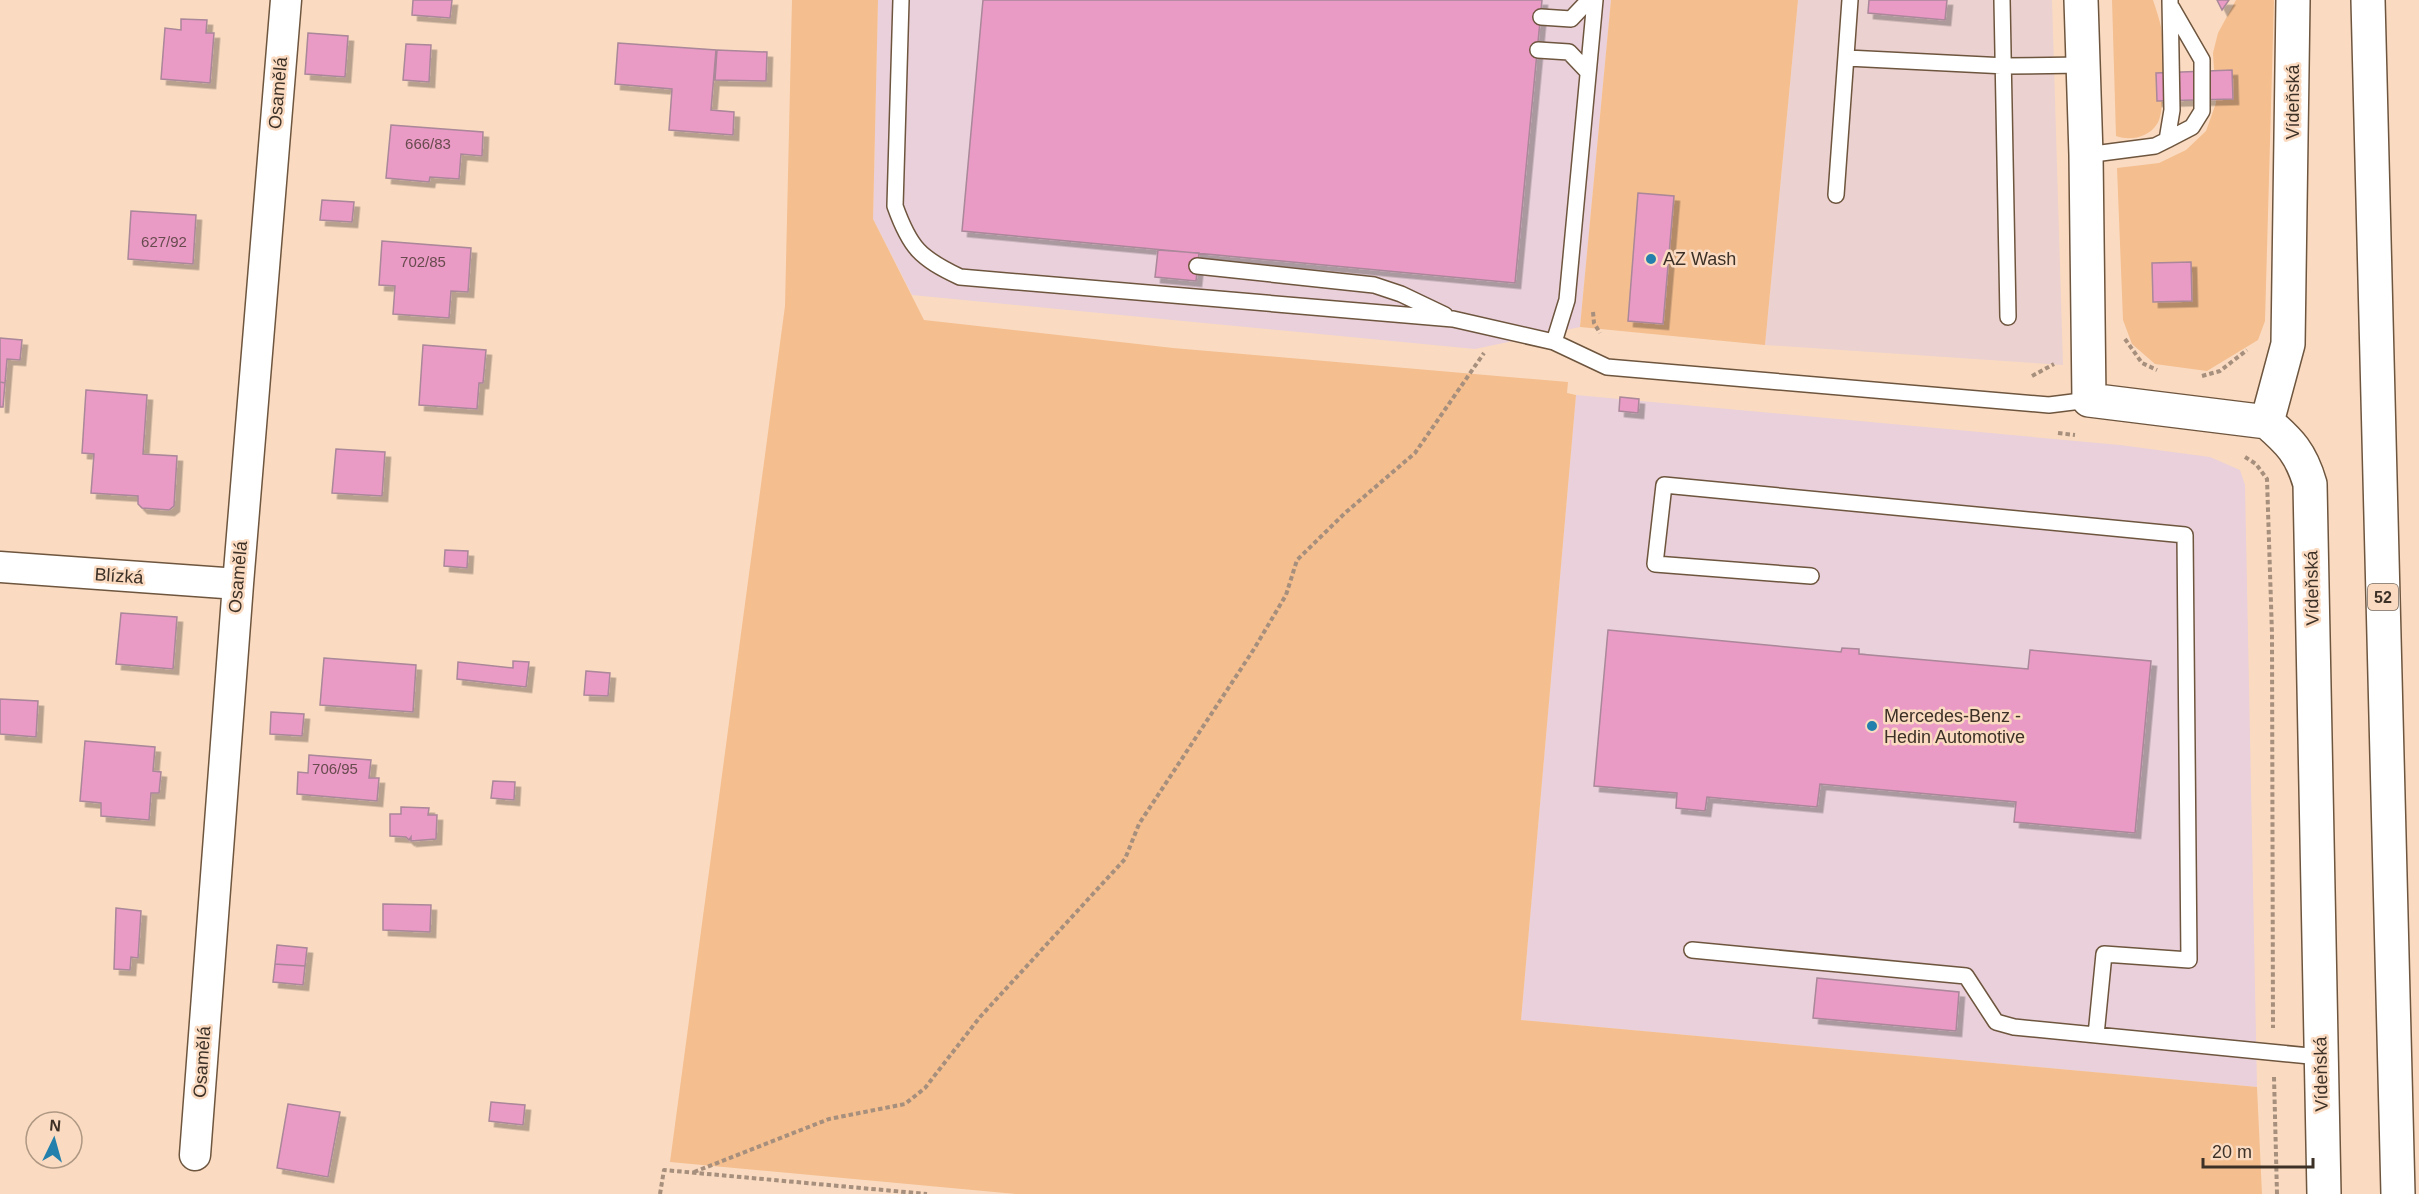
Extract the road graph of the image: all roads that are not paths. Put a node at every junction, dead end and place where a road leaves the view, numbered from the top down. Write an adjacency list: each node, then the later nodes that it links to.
1 (286, 0): 28 (street, Osamělá)
2 (901, 0): 22 (lane)
3 (1589, 0): 11 (lane)
4 (1595, 0): 16 (lane)
5 (1850, 0): 13 (lane)
6 (2002, 0): 15 (lane)
7 (2081, 0): 14 (main road)
8 (2294, 0): 25 (main road, Vídeňská)
9 (2368, 0): 34 (main road, 52)
10 (2170, 3): 17 (lane); 17 (lane)
11 (1541, 17)
12 (1538, 50): 16 (lane)
13 (1847, 58): 15 (lane); 19 (lane)
14 (2083, 65): 15 (lane); 18 (main road)
15 (2006, 66): 21 (lane)
16 (1588, 72): 23 (lane)
17 (2168, 140): 18 (lane)
18 (2086, 155): 24 (main road)
19 (1836, 195)
20 (1197, 266): 22 (lane)
21 (2008, 317)
22 (1454, 319): 23 (lane)
23 (1554, 342): 24 (lane)
24 (2089, 400): 25 (main road)
25 (2267, 422): 31 (main road, Vídeňská)
26 (0, 567): 28 (street, Blízká)
27 (1811, 576): 30 (lane)
28 (237, 584): 32 (street, Osamělá)
29 (1692, 950): 30 (lane)
30 (2096, 1035): 31 (lane)
31 (2320, 1057): 33 (main road, Vídeňská)
32 (195, 1155)
33 (2324, 1194)
34 (2398, 1194)

